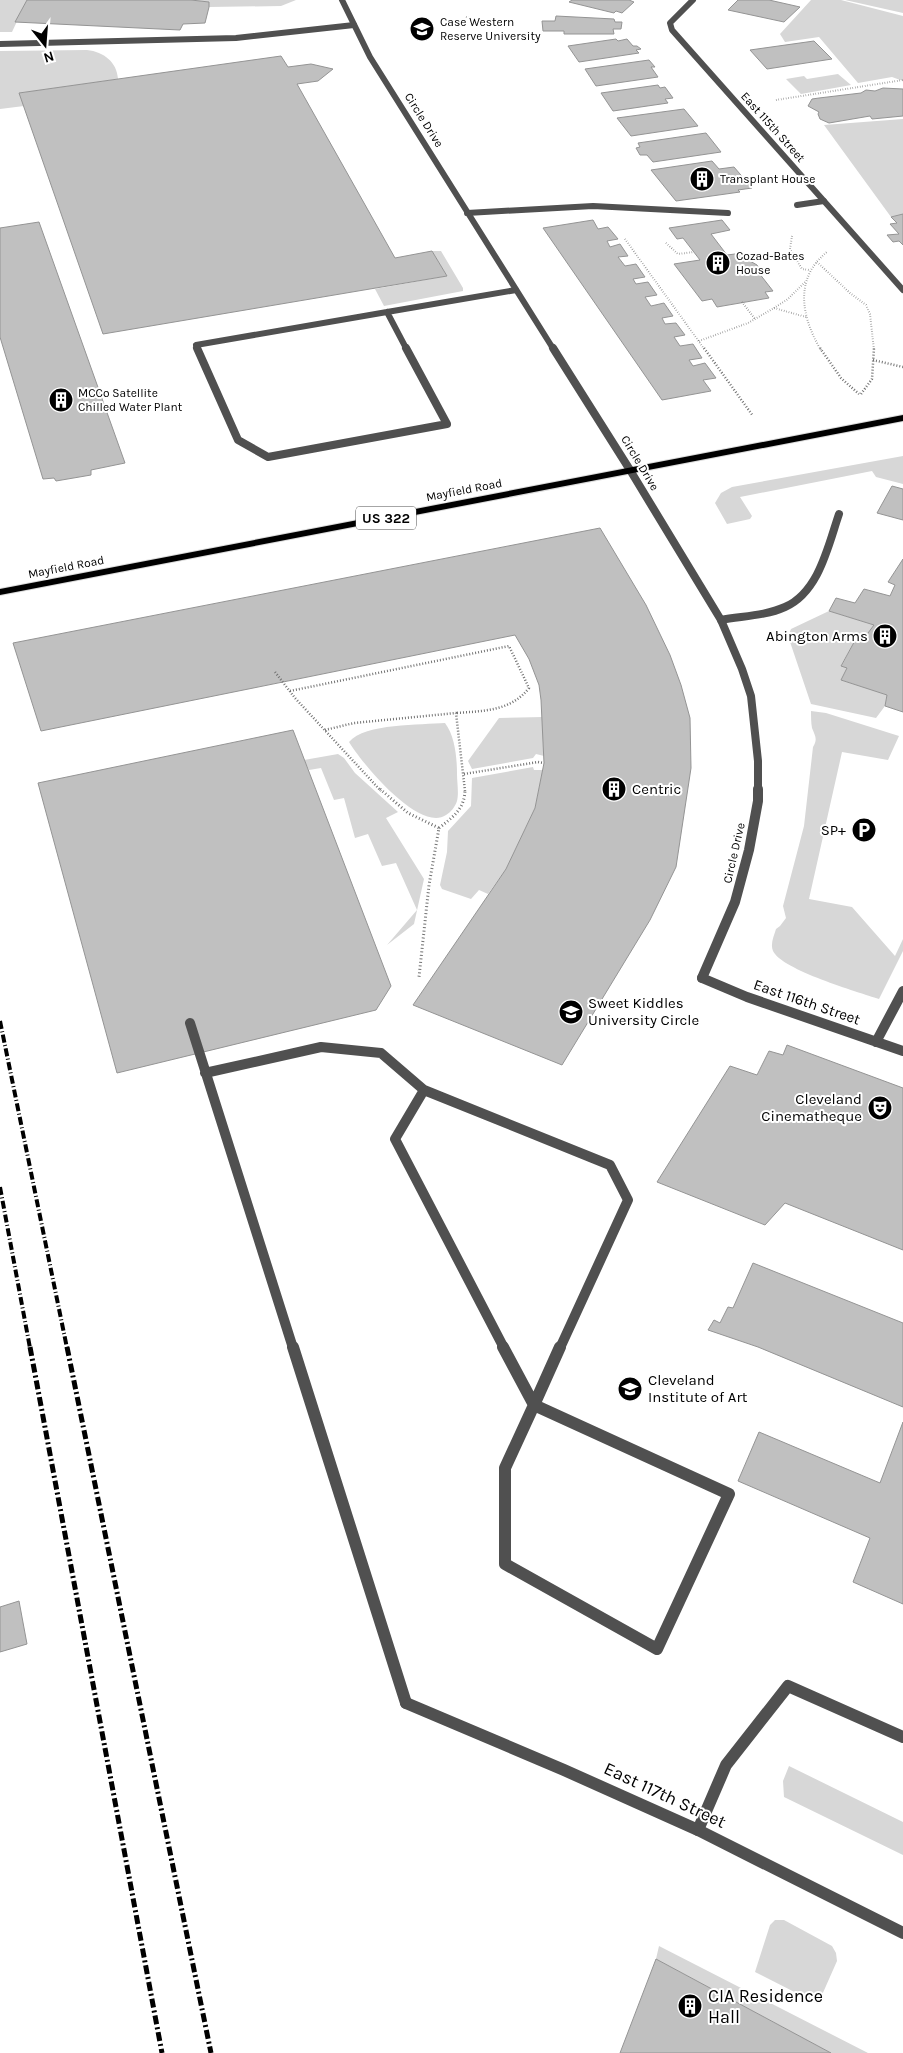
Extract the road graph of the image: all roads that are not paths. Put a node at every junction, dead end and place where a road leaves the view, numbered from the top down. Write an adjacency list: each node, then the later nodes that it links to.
1 (342, 0): 3 (street, Circle Drive)
2 (693, 0): 5 (street, East 115th Street)
3 (354, 25): 4 (street); 7 (street, Circle Drive)
4 (0, 44)
5 (824, 201): 6 (street); 10 (street, East 115th Street)
6 (797, 205)
7 (467, 213): 8 (street); 9 (street, Circle Drive)
8 (728, 213)
9 (516, 290): 11 (street); 13 (street, Circle Drive)
10 (903, 290)
11 (387, 312): 11 (street)
12 (903, 418): 13 (main road, Mayfield Road / US 322)
13 (630, 470): 15 (main road, Mayfield Road / US 322); 16 (street, Circle Drive)
14 (839, 514): 16 (street)
15 (0, 592)
16 (721, 620): 17 (street, Circle Drive)
17 (702, 978): 20 (street, East 116th Street)
18 (901, 996): 20 (street)
19 (190, 1023): 22 (street)
20 (876, 1042): 21 (street, East 116th Street)
21 (903, 1051)
22 (205, 1073): 23 (street); 26 (street, East 117th Street)
23 (424, 1090): 24 (street); 24 (street)
24 (533, 1404): 24 (street)
25 (903, 1737): 26 (street)
26 (698, 1830): 27 (street, East 117th Street)
27 (903, 1933)

